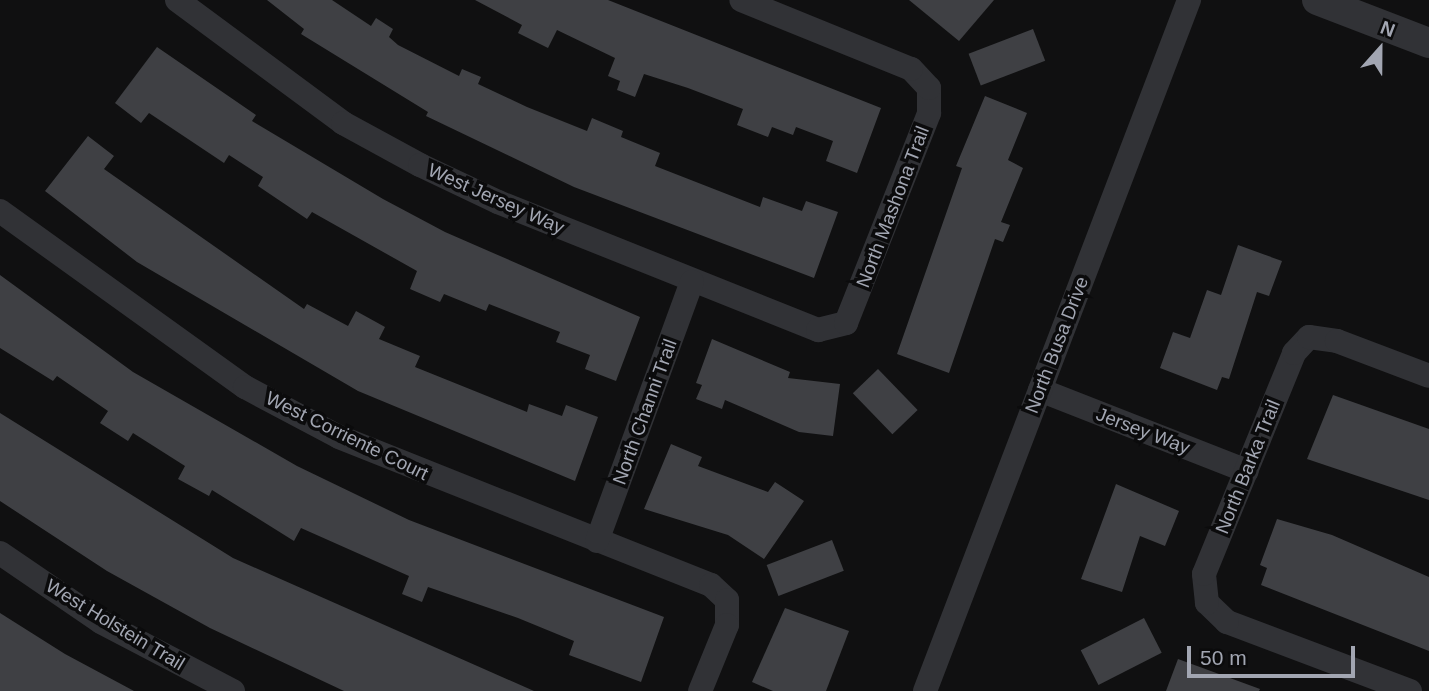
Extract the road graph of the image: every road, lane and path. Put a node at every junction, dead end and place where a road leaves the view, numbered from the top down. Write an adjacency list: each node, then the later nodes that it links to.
1 (177, 0): 7 (street, West Jersey Way)
2 (741, 0): 8 (street, North Mashona Trail)
3 (1189, 0): 10 (street, North Busa Drive)
4 (1317, 0): 5 (street)
5 (1429, 43)
6 (0, 211): 12 (street, West Corriente Court)
7 (692, 282): 8 (street, West Jersey Way); 12 (street, North Channi Trail)
8 (846, 323)
9 (1429, 376): 11 (street, North Barka Trail)
10 (1040, 390): 11 (street, Jersey Way); 16 (street, North Busa Drive)
11 (1247, 471): 17 (street, North Barka Trail)
12 (597, 541): 15 (street, West Corriente Court)
13 (0, 553): 14 (street, West Holstein Trail)
14 (233, 691)
15 (700, 691)
16 (925, 691)
17 (1410, 691)

